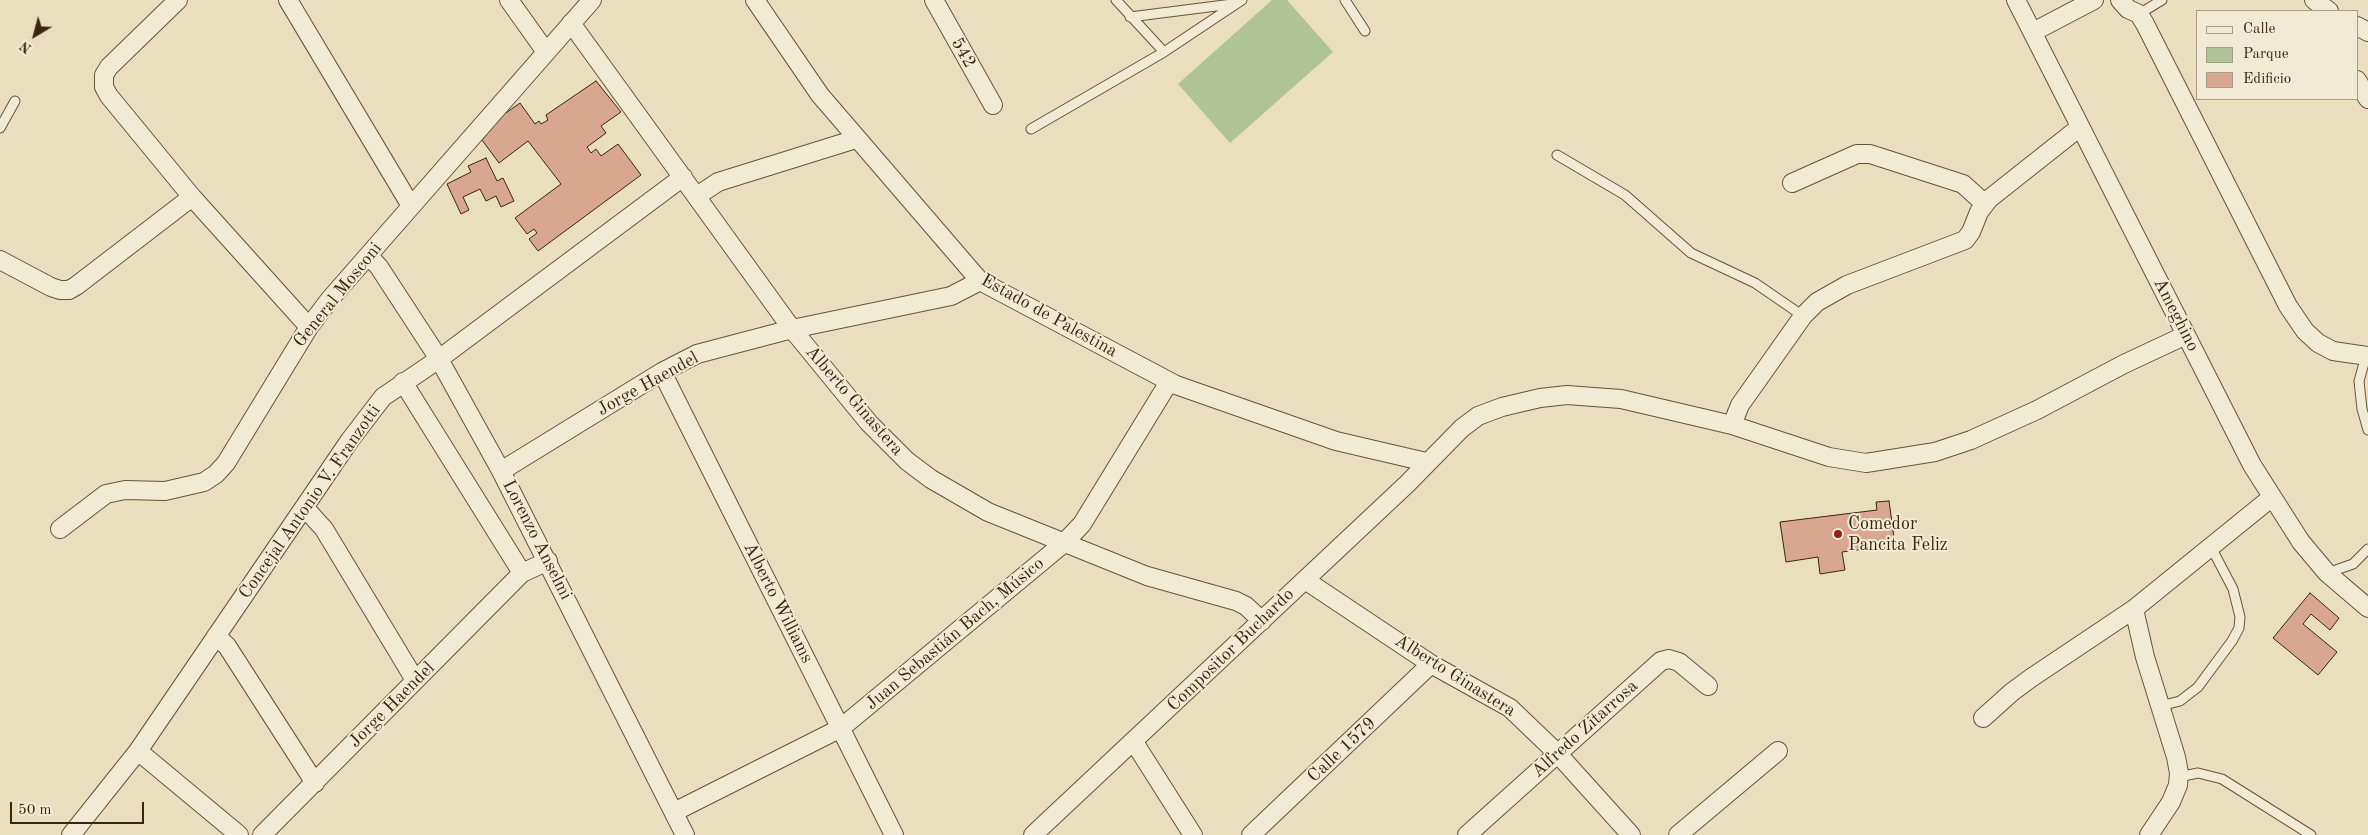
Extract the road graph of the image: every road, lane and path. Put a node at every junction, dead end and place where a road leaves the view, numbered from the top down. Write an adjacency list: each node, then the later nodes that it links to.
1 (178, 0): 33 (street)
2 (288, 0): 35 (street)
3 (509, 0): 19 (street)
4 (592, 0): 16 (street, General Mosconi)
5 (754, 0): 28 (street, Estado de Palestina)
6 (934, 0): 24 (street, 542)
7 (1116, 0): 15 (lane)
8 (1345, 0): 17 (lane)
9 (2016, 0): 18 (street, Ameghino)
10 (2094, 0): 18 (street)
11 (2120, 0): 14 (street)
12 (2162, 0): 14 (lane)
13 (1239, 2): 15 (lane); 20 (lane)
14 (2139, 14): 43 (street)
15 (1130, 17): 20 (lane)
16 (571, 23): 19 (street, General Mosconi); 30 (street, Alberto Ginastera)
17 (1365, 31)
18 (2033, 32): 25 (street, Ameghino)
19 (546, 52): 35 (street, General Mosconi)
20 (1164, 52): 27 (lane)
21 (2358, 82): 22 (street)
22 (2368, 99)
23 (15, 101): 26 (lane)
24 (993, 106)
25 (2080, 127): 34 (street); 42 (street, Ameghino)
26 (0, 128)
27 (1031, 129)
28 (856, 139): 32 (street); 38 (street, Estado de Palestina)
29 (1557, 156): 39 (lane)
30 (683, 177): 32 (street, Alberto Ginastera); 44 (street, Concejal Antonio V. Franzotti)
31 (1792, 183): 34 (street)
32 (698, 196): 41 (street, Alberto Ginastera)
33 (192, 197): 37 (street); 40 (street)
34 (1986, 204): 39 (street)
35 (411, 206): 36 (street, General Mosconi)
36 (369, 256): 40 (street, General Mosconi); 44 (street, Lorenzo Anselmi)
37 (0, 260)
38 (980, 281): 41 (street, Jorge Haendel); 47 (street, Estado de Palestina)
39 (1803, 316): 48 (street)
40 (309, 327): 54 (street, General Mosconi)
41 (792, 329): 45 (street, Jorge Haendel); 55 (street, Alberto Ginastera)
42 (2186, 335): 48 (street, Compositor Buchardo); 52 (street, Ameghino)
43 (2367, 356): 49 (lane)
44 (439, 359): 46 (street, Concejal Antonio V. Franzotti); 51 (street, Lorenzo Anselmi)
45 (662, 372): 51 (street, Jorge Haendel); 72 (street, Alberto Williams)
46 (403, 382): 53 (street, Concejal Antonio V. Franzotti); 60 (street)
47 (1169, 382): 50 (street, Estado de Palestina); 55 (street, Juan Sebastián Bach, Músico)
48 (1732, 425): 50 (street, Compositor Buchardo)
49 (2368, 430)
50 (1426, 462): 62 (street, Compositor Buchardo)
51 (502, 471): 59 (street, Lorenzo Anselmi)
52 (2271, 498): 56 (street); 61 (street, Ameghino)
53 (305, 508): 66 (street, Concejal Antonio V. Franzotti); 68 (street)
54 (60, 529)
55 (1064, 543): 65 (street, Alberto Ginastera); 72 (street, Juan Sebastián Bach, Músico)
56 (2212, 547): 64 (street); 70 (lane)
57 (2368, 548): 58 (lane)
58 (2364, 559): 61 (lane)
59 (548, 561): 60 (street, Jorge Haendel); 79 (street, Lorenzo Anselmi)
60 (522, 573): 68 (street, Jorge Haendel)
61 (2327, 573): 63 (street, Ameghino)
62 (1305, 580): 65 (street, Compositor Buchardo); 67 (street, Alberto Ginastera)
63 (2368, 608)
64 (2134, 609): 70 (street); 71 (street)
65 (1262, 621): 73 (street, Compositor Buchardo)
66 (216, 636): 74 (street, Concejal Antonio V. Franzotti); 78 (street)
67 (1431, 664): 76 (street, Alberto Ginastera); 86 (street, Calle 1579)
68 (415, 680): 78 (street, Jorge Haendel)
69 (1708, 686): 76 (street, Alfredo Zitarrosa)
70 (2160, 706): 77 (street)
71 (1984, 718)
72 (841, 728): 79 (street, Juan Sebastián Bach, Músico); 83 (street, Alberto Williams)
73 (1134, 742): 84 (street, Compositor Buchardo); 85 (street)
74 (138, 751): 80 (street, Concejal Antonio V. Franzotti); 81 (street)
75 (1778, 751): 89 (street)
76 (1557, 753): 87 (street, Alfredo Zitarrosa); 88 (street, Alberto Ginastera)
77 (2178, 777): 90 (street); 91 (lane)
78 (315, 783): 82 (street, Jorge Haendel)
79 (677, 827)
80 (71, 835)
81 (239, 835)
82 (262, 835)
83 (894, 835)
84 (1033, 835)
85 (1193, 835)
86 (1251, 835)
87 (1467, 835)
88 (1631, 835)
89 (1678, 835)
90 (2149, 835)
91 (2311, 835)

